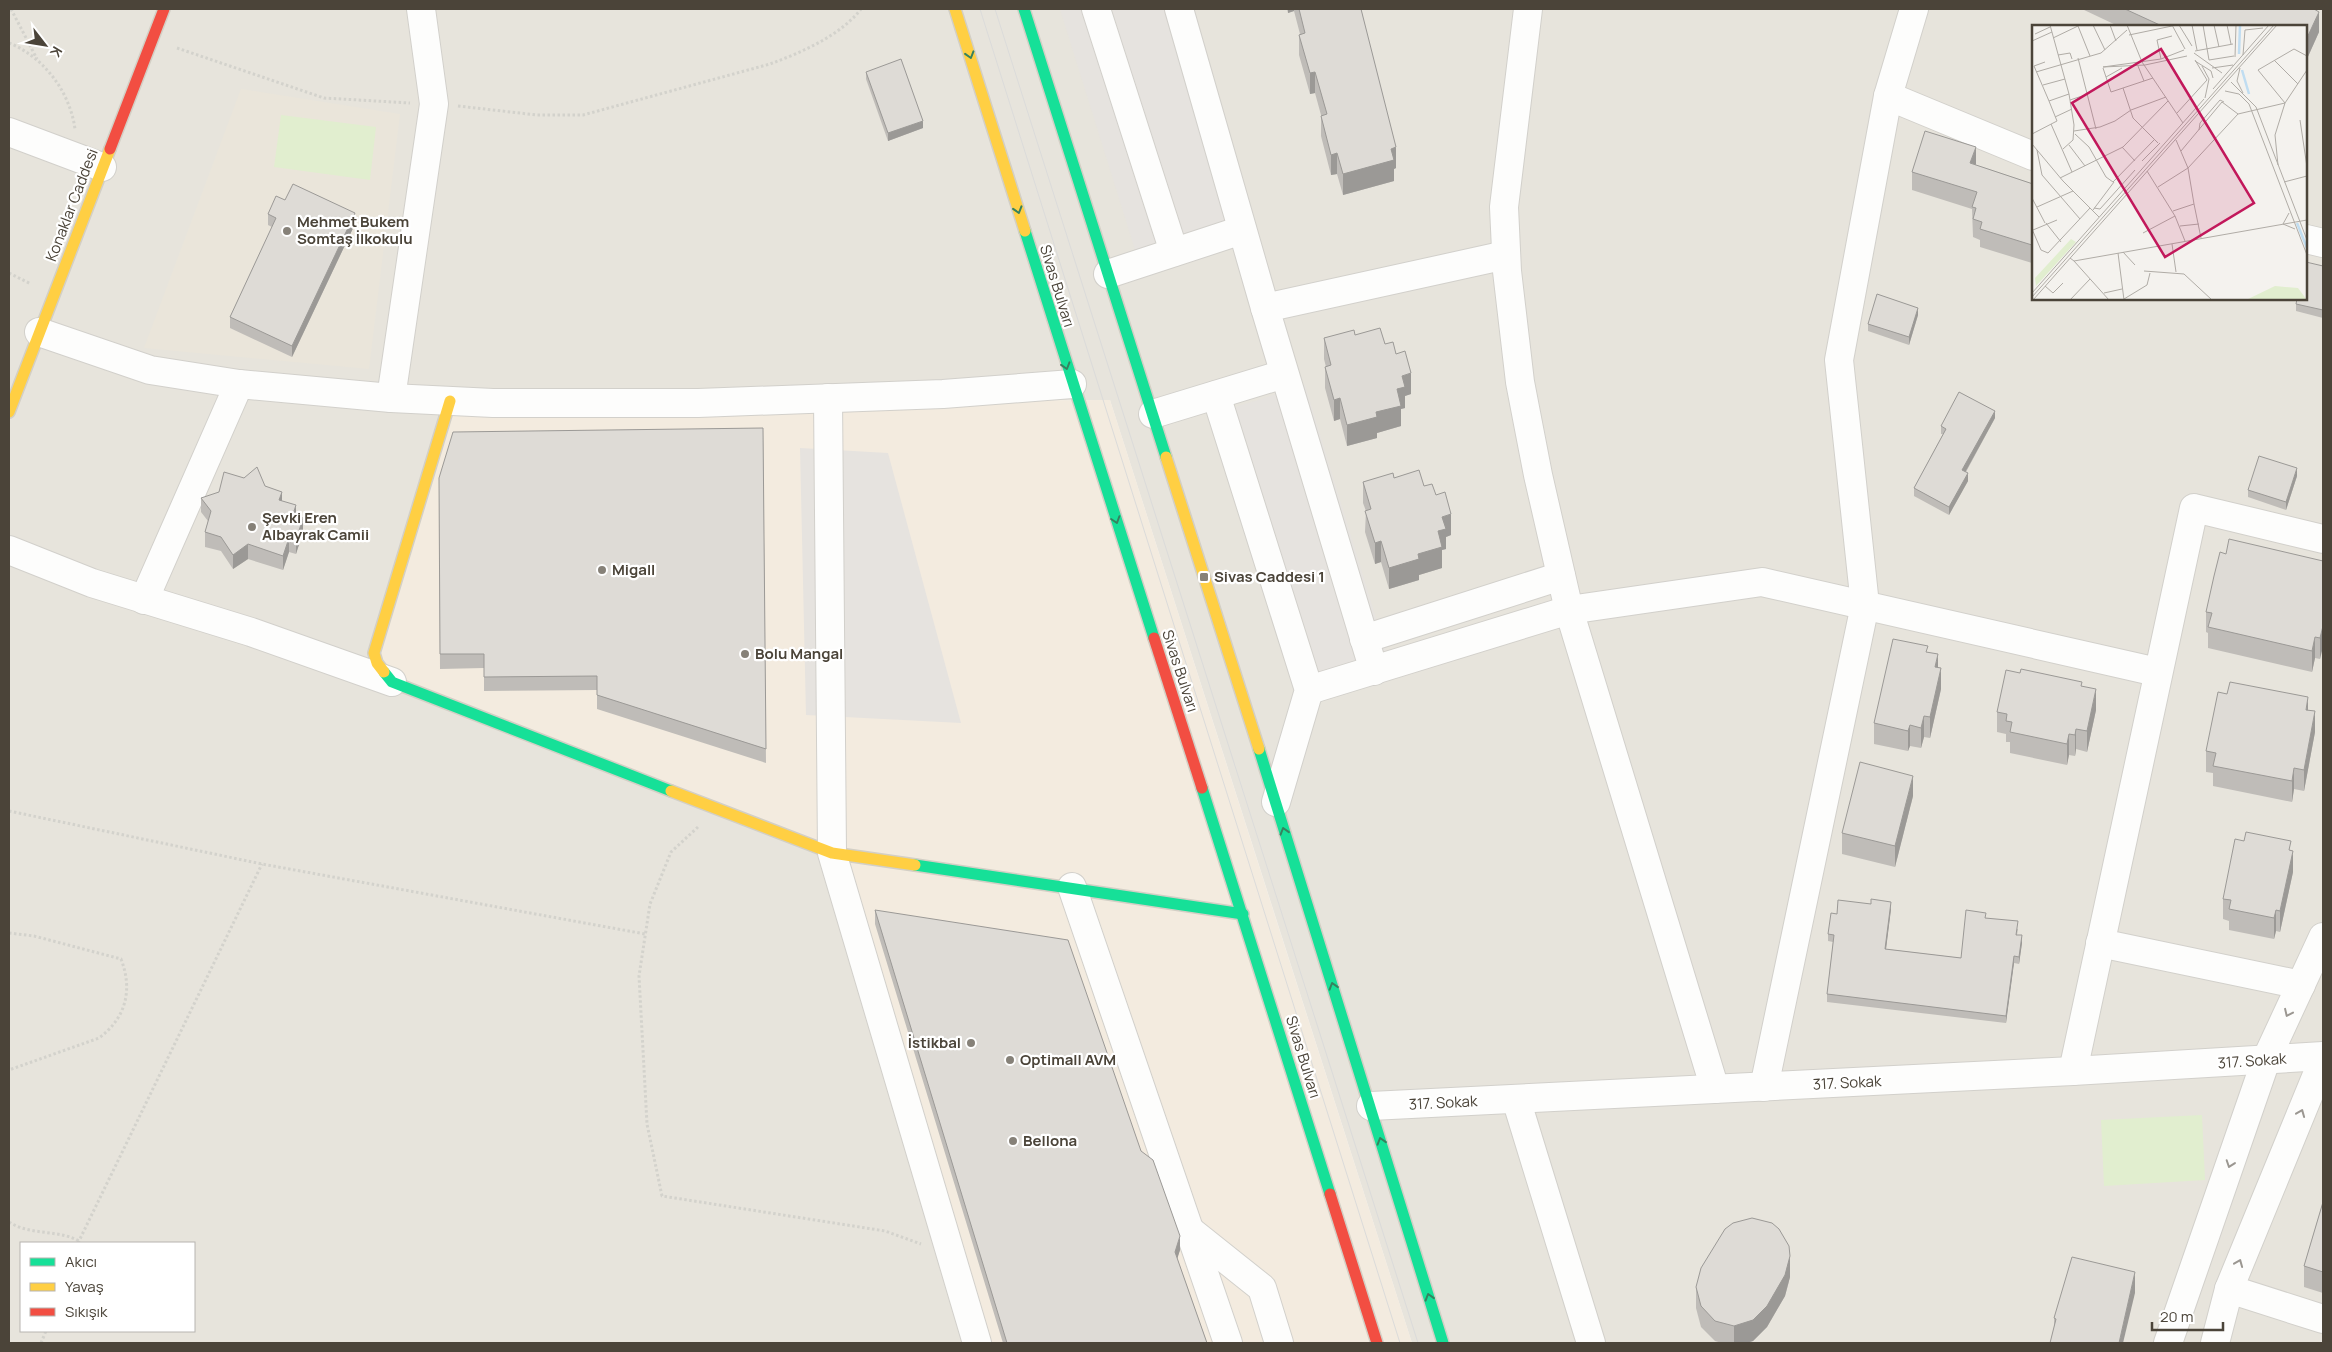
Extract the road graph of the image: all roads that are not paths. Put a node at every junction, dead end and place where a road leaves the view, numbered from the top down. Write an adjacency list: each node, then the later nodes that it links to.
1 (164, 9): 12 (main road, Konaklar Caddesi)
2 (421, 9): 25 (street)
3 (955, 9): 23 (main road, Sivas Bulvarı, one-way to 23)
4 (1024, 9): 18 (main road)
5 (1096, 9): 16 (street)
6 (1179, 9): 13 (street)
7 (1528, 9): 17 (street)
8 (1914, 9): 9 (street)
9 (1888, 96): 11 (street); 34 (street)
10 (9, 132): 12 (street)
11 (2032, 156)
12 (102, 167): 20 (main road, Konaklar Caddesi)
13 (1242, 230): 16 (street); 19 (street)
14 (2307, 239): 15 (street)
15 (2323, 243)
16 (1174, 252): 18 (street)
17 (1506, 255): 19 (street); 32 (street)
18 (1108, 274): 29 (main road)
19 (1265, 308): 21 (street)
20 (39, 332): 22 (street); 28 (main road, Konaklar Caddesi)
21 (1284, 374): 24 (street); 36 (street)
22 (238, 384): 25 (street); 33 (street)
23 (1072, 384): 26 (street); 44 (main road, Sivas Bulvarı, one-way to 44)
24 (1216, 395): 29 (street); 40 (street)
25 (391, 398): 27 (street)
26 (828, 398): 27 (street); 42 (street)
27 (450, 401): 39 (main road)
28 (9, 412)
29 (1152, 414): 41 (main road)
30 (2323, 539): 38 (street)
31 (9, 550): 33 (street)
32 (1562, 576): 35 (street); 36 (street)
33 (144, 600): 39 (street)
34 (1865, 605): 35 (street); 38 (street); 52 (street)
35 (1569, 610): 37 (street); 53 (street)
36 (1364, 639): 37 (street)
37 (1374, 671): 40 (street)
38 (2157, 672): 46 (street)
39 (392, 682): 42 (main road)
40 (1309, 690): 41 (street)
41 (1276, 802): 55 (main road, one-way to 41)
42 (832, 852): 43 (main road); 59 (street)
43 (1072, 887): 44 (main road); 56 (street)
44 (1243, 914): 62 (main road, Sivas Bulvarı)
45 (2323, 937): 47 (street)
46 (2100, 944): 47 (street); 51 (street)
47 (2301, 985): 49 (street, one-way to 49)
48 (2323, 1056): 49 (street, 317. Sokak)
49 (2266, 1060): 51 (street, 317. Sokak); 65 (street, one-way to 65)
50 (2323, 1060): 57 (street, one-way to 50)
51 (2073, 1071): 52 (street, 317. Sokak)
52 (1764, 1087): 53 (street, 317. Sokak)
53 (1715, 1089): 54 (street, 317. Sokak)
54 (1516, 1099): 55 (street, 317. Sokak); 64 (street)
55 (1371, 1106): 63 (main road, one-way to 55)
56 (1188, 1229): 60 (street); 61 (street)
57 (2229, 1289): 58 (street); 66 (street)
58 (2323, 1319)
59 (976, 1343)
60 (1228, 1343)
61 (1279, 1343)
62 (1377, 1343)
63 (1443, 1343)
64 (1591, 1343)
65 (2168, 1343)
66 (2215, 1343)

